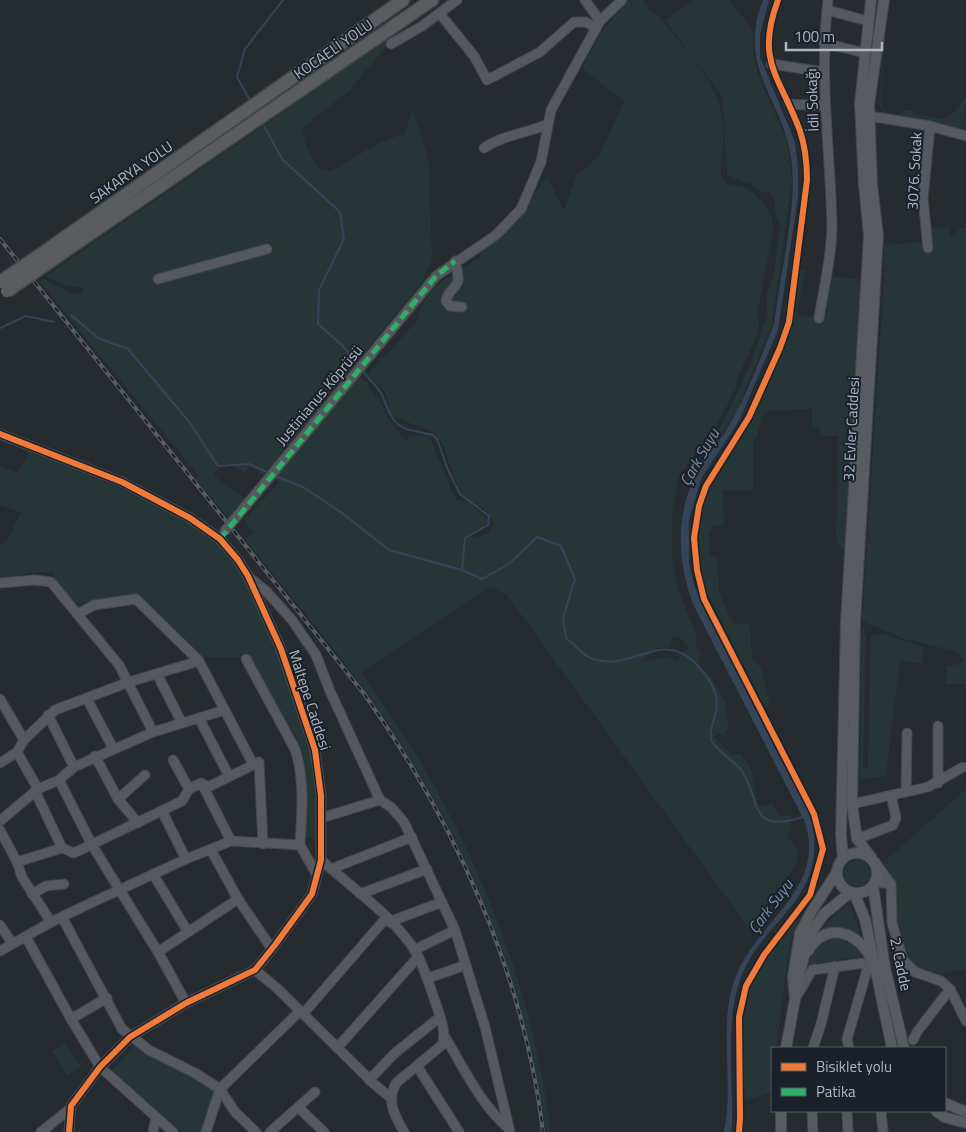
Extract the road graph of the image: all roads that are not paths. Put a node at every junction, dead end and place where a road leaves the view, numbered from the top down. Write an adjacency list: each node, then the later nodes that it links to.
1 (403, 0): 27 (highway, SAKARYA YOLU)
2 (432, 0): 27 (highway, KOCAELİ YOLU)
3 (457, 0): 10 (street)
4 (585, 0): 12 (street)
5 (622, 0): 12 (street, Justinianus Köprüsü)
6 (828, 0): 9 (street, İdil Sokağı)
7 (872, 0): 11 (main road, 32 Evler Caddesi)
8 (884, 0): 20 (main road, 32 Evler Caddesi)
9 (826, 10): 11 (street); 13 (street, İdil Sokağı)
10 (440, 14): 12 (street); 14 (street)
11 (868, 20): 15 (main road, 32 Evler Caddesi)
12 (598, 24): 21 (street, Justinianus Köprüsü)
13 (824, 43): 15 (street); 17 (street, İdil Sokağı)
14 (391, 44)
15 (865, 52): 87 (main road, 32 Evler Caddesi)
16 (771, 64): 17 (street)
17 (824, 72): 19 (street, İdil Sokağı)
18 (789, 104): 19 (street)
19 (825, 106): 32 (street, İdil Sokağı)
20 (869, 116): 22 (street); 71 (main road, 32 Evler Caddesi)
21 (548, 124): 24 (street); 28 (street, Justinianus Köprüsü)
22 (930, 126): 23 (street); 25 (street, 3076. Sokak)
23 (966, 136)
24 (484, 148)
25 (928, 248)
26 (267, 249): 29 (street)
27 (48, 256): 30 (highway, bridge)
28 (454, 261): 31 (street); 34 (street, Justinianus Köprüsü, bridge)
29 (158, 279)
30 (2, 290)
31 (462, 307)
32 (819, 318)
33 (0, 434): 34 (street, Maltepe Caddesi)
34 (222, 535): 35 (street, Maltepe Caddesi)
35 (248, 576): 70 (street); 73 (street, Maltepe Caddesi)
36 (0, 583): 37 (street)
37 (78, 614): 39 (street); 41 (street)
38 (246, 659): 83 (street)
39 (199, 661): 40 (street); 44 (street)
40 (157, 674): 41 (street); 47 (street)
41 (129, 682): 43 (street); 49 (street)
42 (0, 699): 51 (street)
43 (87, 699): 45 (street); 52 (street)
44 (225, 710): 46 (street); 57 (street)
45 (48, 715): 51 (street); 58 (street)
46 (199, 718): 47 (street); 61 (street)
47 (182, 723): 49 (street)
48 (938, 726): 64 (street)
49 (153, 732): 52 (street)
50 (907, 733): 67 (street)
51 (24, 740): 53 (street)
52 (112, 748): 54 (street)
53 (17, 752): 56 (street); 66 (street)
54 (95, 756): 58 (street); 69 (street)
55 (173, 760): 65 (street)
56 (0, 762)
57 (253, 764): 61 (street); 81 (street)
58 (74, 767): 62 (street)
59 (963, 768): 64 (street)
60 (145, 775): 69 (street)
61 (229, 776): 63 (street)
62 (59, 780): 66 (street); 82 (street)
63 (201, 783): 65 (street); 80 (street)
64 (938, 783): 67 (street)
65 (189, 789): 72 (street)
66 (36, 790): 74 (street); 84 (street)
67 (906, 792): 68 (street)
68 (891, 796): 71 (street); 78 (street)
69 (118, 799): 75 (street)
70 (380, 800): 73 (street); 77 (street)
71 (852, 804): 78 (main road, 32 Evler Caddesi)
72 (162, 811): 75 (street); 86 (street)
73 (321, 818): 88 (street, Maltepe Caddesi)
74 (0, 821)
75 (138, 823): 82 (street)
76 (0, 830): 79 (street)
77 (412, 837): 91 (street); 92 (street)
78 (857, 839): 89 (main road, 32 Evler Caddesi)
79 (3, 840): 90 (street)
80 (231, 841): 81 (street); 85 (street)
81 (263, 844): 83 (street)
82 (92, 845): 84 (street); 99 (street)
83 (300, 845): 95 (street)
84 (62, 848): 90 (street)
85 (211, 850): 86 (street); 103 (street)
86 (186, 859): 94 (street)
87 (843, 859): 89 (main road); 93 (main road)
88 (321, 860): 91 (street); 95 (street, Maltepe Caddesi)
89 (873, 860): 97 (main road); 98 (street)
90 (17, 862): 101 (street)
91 (332, 869): 102 (street)
92 (427, 869): 102 (street); 104 (street)
93 (837, 872): 100 (main road); 124 (main road)
94 (153, 874): 99 (street); 110 (street)
95 (317, 874): 113 (street, Maltepe Caddesi)
96 (64, 884): 101 (street)
97 (875, 884): 98 (street); 100 (main road); 138 (main road, 2. Cadde)
98 (891, 884): 123 (street)
99 (120, 890): 105 (street); 115 (street)
100 (852, 893): 117 (main road); 118 (main road, 2. Cadde)
101 (32, 894): 107 (street)
102 (360, 894): 106 (street)
103 (238, 899): 110 (street); 113 (street)
104 (442, 902): 106 (street); 109 (street)
105 (62, 917): 107 (street); 125 (street)
106 (387, 920): 116 (street); 127 (street)
107 (51, 922): 111 (street)
108 (0, 925): 112 (street)
109 (455, 930): 116 (street); 119 (street)
110 (188, 932): 115 (street)
111 (26, 937): 112 (street); 129 (street)
112 (12, 944): 114 (street)
113 (272, 949): 121 (street, Maltepe Caddesi)
114 (0, 951)
115 (158, 952): 126 (street)
116 (416, 954): 122 (street); 139 (street)
117 (804, 958): 118 (main road); 124 (main road)
118 (871, 961): 120 (street); 136 (street); 137 (main road, 2. Cadde)
119 (466, 965): 122 (street); 157 (street)
120 (835, 966): 124 (street); 135 (street)
121 (255, 970): 126 (street, Maltepe Caddesi); 127 (street)
122 (428, 978): 128 (street)
123 (950, 989): 130 (street); 133 (street)
124 (795, 995): 134 (main road)
125 (107, 998): 129 (street); 131 (street)
126 (186, 1003): 131 (street, Maltepe Caddesi)
127 (301, 1012): 139 (street); 143 (street)
128 (440, 1017): 132 (street); 142 (street)
129 (71, 1019): 141 (street)
130 (966, 1021)
131 (130, 1037): 141 (street, Maltepe Caddesi); 143 (street)
132 (445, 1037): 140 (street); 157 (street)
133 (913, 1040)
134 (786, 1047)
135 (813, 1047)
136 (849, 1047)
137 (892, 1047)
138 (904, 1047)
139 (337, 1048): 142 (street)
140 (417, 1066): 145 (street); 167 (street)
141 (100, 1067): 147 (street, Maltepe Caddesi); 155 (street)
142 (369, 1080): 145 (street)
143 (220, 1090): 162 (street); 163 (street)
144 (315, 1092): 148 (street)
145 (391, 1098): 166 (street)
146 (946, 1103): 154 (main road)
147 (70, 1108): 158 (street, Maltepe Caddesi); 159 (street)
148 (299, 1108): 164 (street); 165 (street)
149 (781, 1112): 168 (main road)
150 (812, 1112): 169 (street)
151 (847, 1112): 170 (street)
152 (881, 1112): 171 (street)
153 (938, 1112): 156 (main road)
154 (966, 1112)
155 (156, 1118): 160 (street); 161 (street)
156 (966, 1123)
157 (509, 1130)
158 (41, 1132)
159 (69, 1132)
160 (153, 1132)
161 (173, 1132)
162 (206, 1132)
163 (256, 1132)
164 (270, 1132)
165 (324, 1132)
166 (404, 1132)
167 (459, 1132)
168 (781, 1132)
169 (813, 1132)
170 (848, 1132)
171 (883, 1132)

